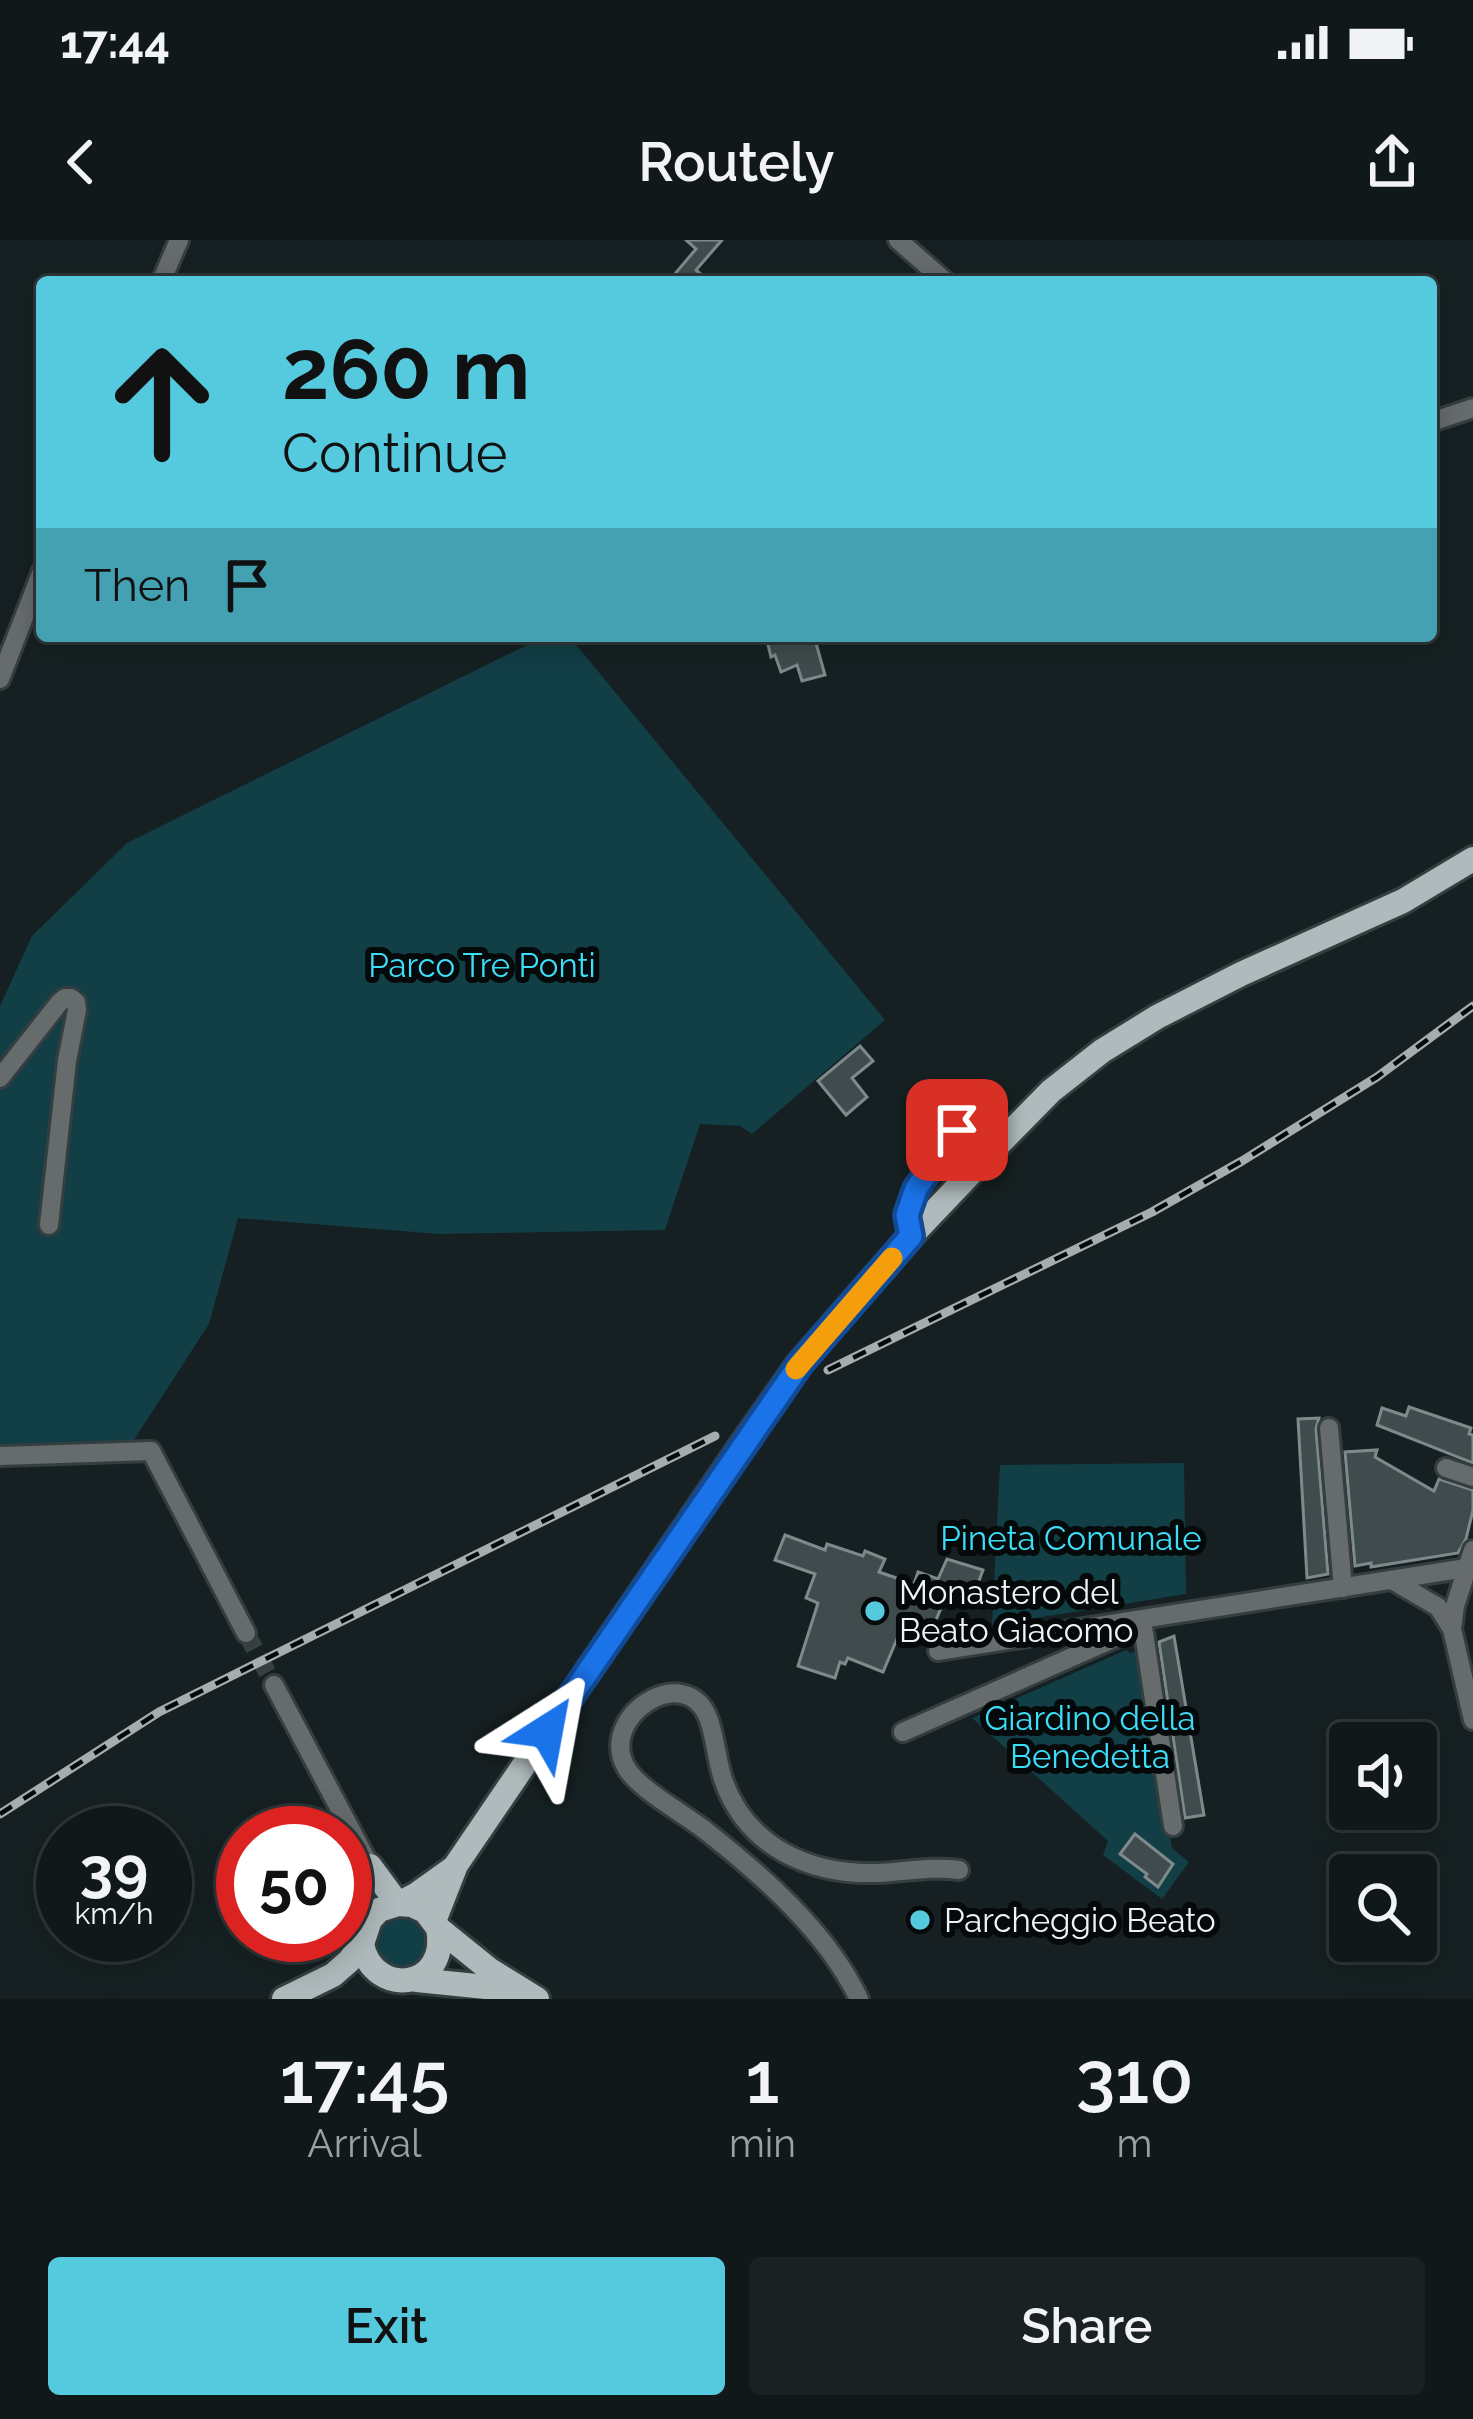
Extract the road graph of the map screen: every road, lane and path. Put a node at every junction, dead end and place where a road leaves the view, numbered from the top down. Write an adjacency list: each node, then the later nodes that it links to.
1 (179, 240): 3 (street)
2 (898, 240): 4 (street)
3 (164, 276)
4 (939, 276)
5 (1473, 408): 6 (street)
6 (1437, 420)
7 (36, 586): 8 (street)
8 (0, 679)
9 (1473, 859): 13 (main road)
10 (0, 1078): 12 (street)
11 (957, 1130): 13 (street)
12 (49, 1226)
13 (911, 1236): 32 (main road, bridge)
14 (1329, 1428): 20 (street)
15 (0, 1456): 23 (street)
16 (1446, 1468): 17 (street)
17 (1473, 1477)
18 (1471, 1561): 19 (street); 22 (street)
19 (1392, 1580): 20 (street); 22 (street)
20 (1343, 1588): 21 (street)
21 (1142, 1620): 25 (street); 29 (street); 31 (street)
22 (1452, 1629): 26 (street)
23 (246, 1633)
24 (1473, 1644): 26 (street)
25 (938, 1651)
26 (1465, 1677): 28 (street)
27 (274, 1685): 30 (street)
28 (1473, 1720)
29 (903, 1732)
30 (338, 1806)
31 (1173, 1826)
32 (456, 1865): 35 (main road); 37 (main road)
33 (959, 1870): 46 (street)
34 (372, 1871): 35 (main road)
35 (388, 1907): 36 (main road); 37 (main road)
36 (372, 1923)
37 (436, 1925): 41 (main road); 45 (main road)
38 (347, 1962): 42 (main road)
39 (368, 1962): 40 (main road)
40 (380, 1977): 41 (main road); 42 (main road)
41 (418, 1980): 44 (main road)
42 (314, 1986): 43 (main road)
43 (284, 1999)
44 (525, 1999)
45 (537, 1999)
46 (859, 1999)

